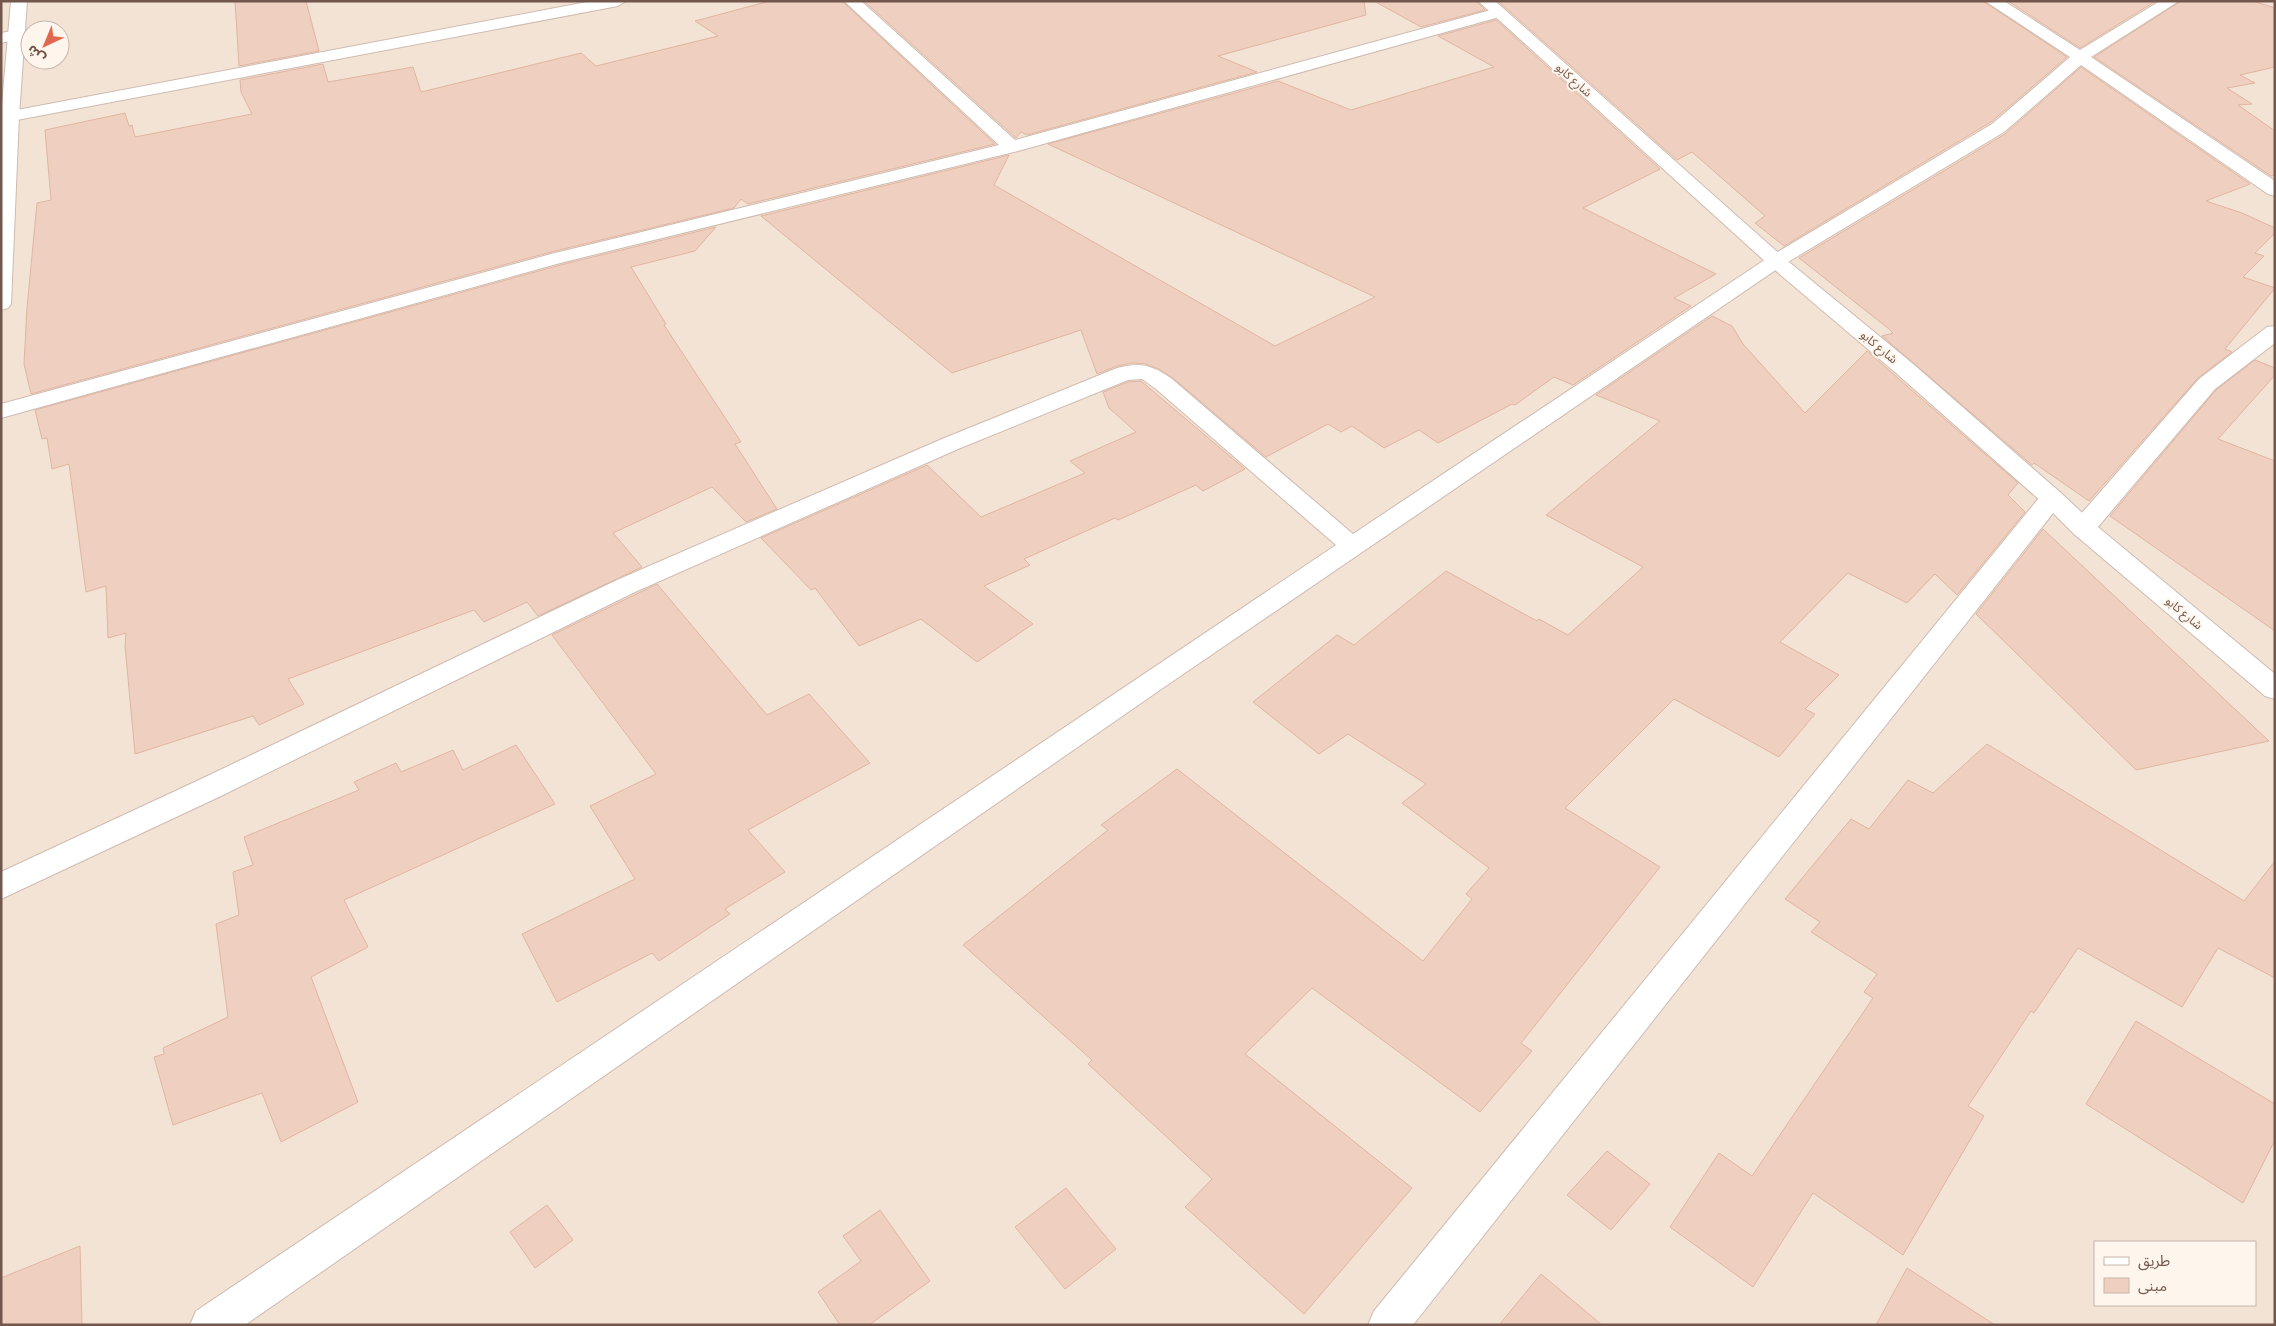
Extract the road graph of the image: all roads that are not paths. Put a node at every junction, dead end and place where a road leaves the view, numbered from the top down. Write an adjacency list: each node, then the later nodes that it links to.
1 (19, 1): 7 (street)
2 (618, 1): 9 (street)
3 (852, 1): 10 (street)
4 (1994, 1): 8 (street)
5 (2170, 1): 8 (street)
6 (1492, 7): 10 (street); 12 (street, شارع كابو)
7 (9, 37): 9 (street)
8 (2080, 57): 11 (street); 12 (street)
9 (5, 117): 13 (street)
10 (1012, 147): 15 (street)
11 (2275, 190)
12 (1776, 261): 16 (street, شارع كابو); 18 (street)
13 (1, 304)
14 (2275, 332): 17 (street)
15 (1, 411)
16 (2052, 498): 17 (street, شارع كابو); 22 (street)
17 (2083, 528): 19 (street, شارع كابو)
18 (1352, 546): 20 (street); 21 (street)
19 (2275, 688)
20 (1, 886)
21 (210, 1325)
22 (1388, 1325)

